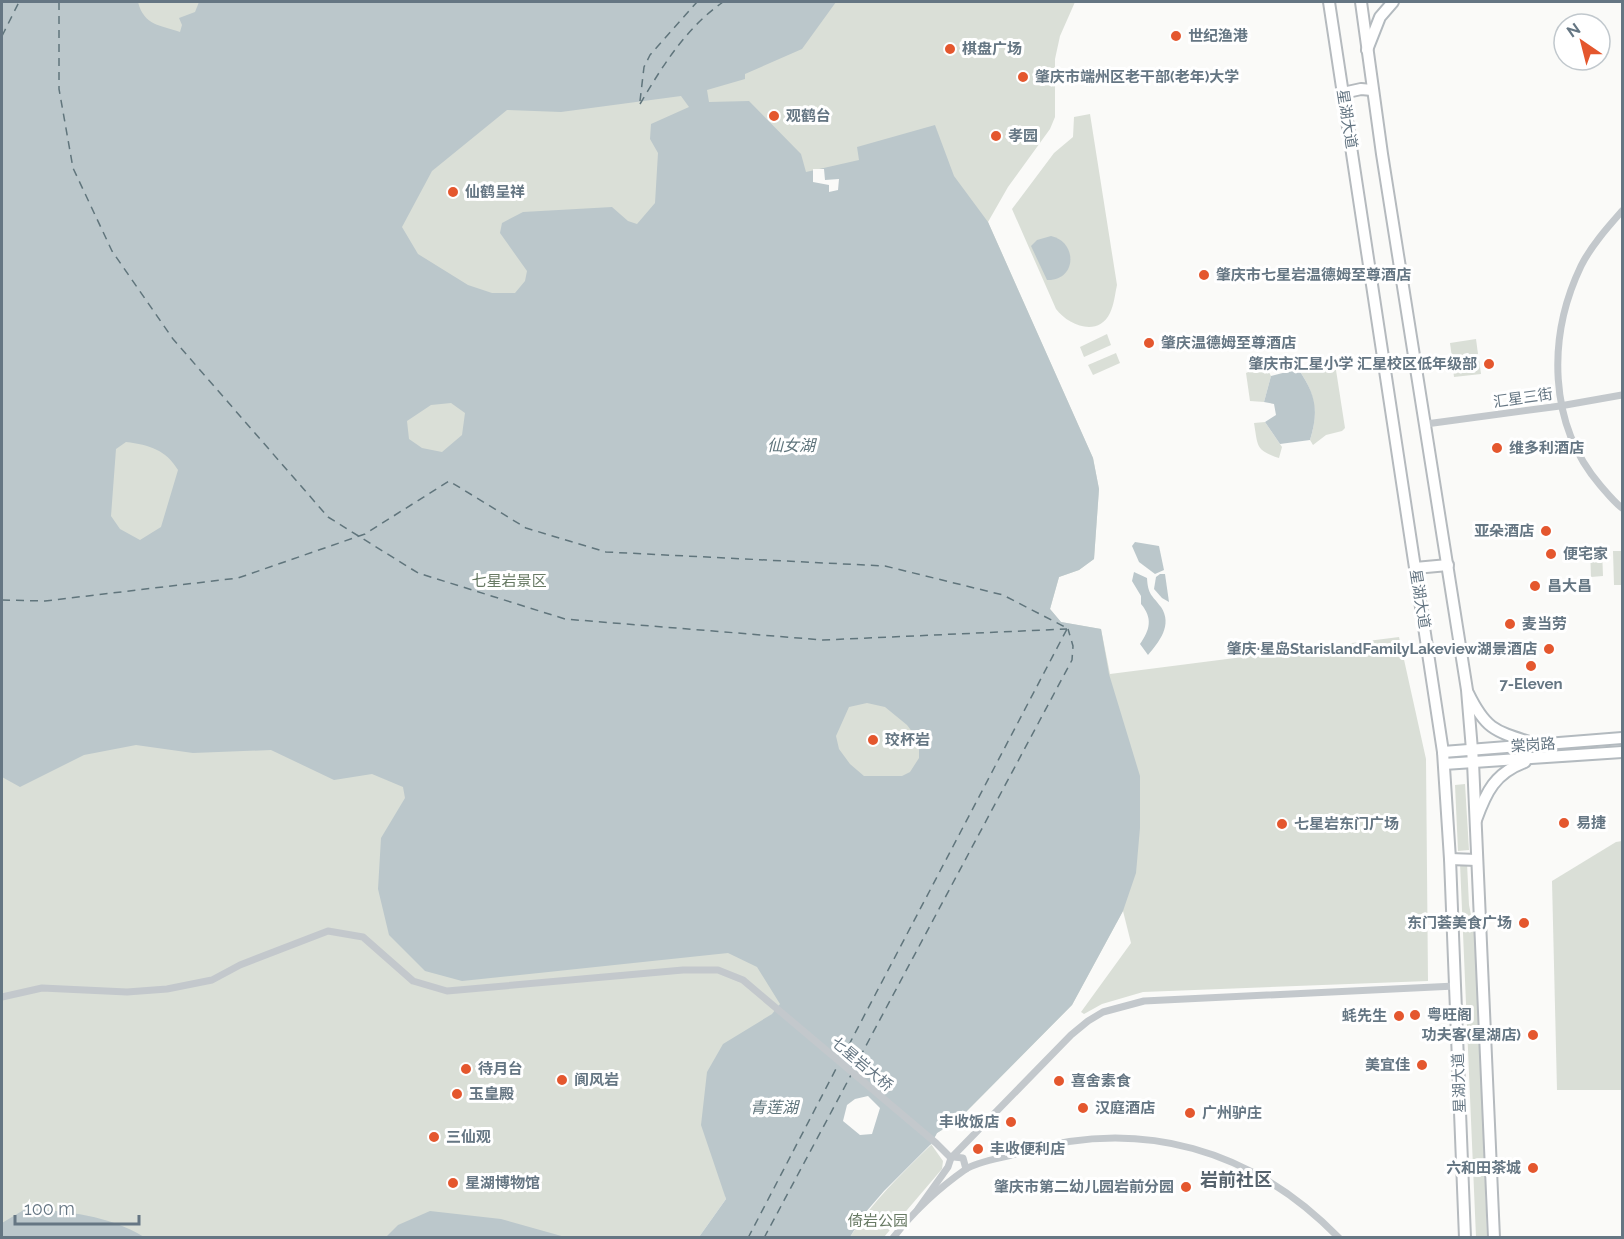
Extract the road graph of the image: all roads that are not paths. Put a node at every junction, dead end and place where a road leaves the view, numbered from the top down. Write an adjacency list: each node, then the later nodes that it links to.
1 (1329, 2): 6 (main road, 星湖大道)
2 (1361, 2): 4 (main road, 星湖大道)
3 (1393, 2): 4 (main road)
4 (1367, 50): 5 (main road, 星湖大道)
5 (1372, 90): 6 (main road); 10 (main road, 星湖大道)
6 (1343, 93): 13 (main road, 星湖大道)
7 (1623, 211): 9 (street)
8 (1623, 395): 9 (street, 汇星三街)
9 (1560, 406): 10 (street, 汇星三街); 11 (street)
10 (1426, 424): 12 (main road, 星湖大道)
11 (1623, 508)
12 (1448, 565): 13 (main road); 14 (main road, 星湖大道)
13 (1415, 568): 18 (main road, 星湖大道)
14 (1467, 690): 16 (main road); 17 (main road, 星湖大道)
15 (1623, 738): 16 (main road, 棠岗路)
16 (1535, 744): 17 (main road, 棠岗路)
17 (1472, 750): 18 (main road, 棠岗路); 21 (main road, 星湖大道)
18 (1443, 752): 22 (main road, 星湖大道)
19 (1623, 752): 20 (main road, 棠岗路)
20 (1536, 758): 21 (main road, 棠岗路); 23 (main road)
21 (1473, 762): 22 (main road, 棠岗路); 23 (main road, 星湖大道)
22 (1444, 764): 24 (main road, 星湖大道)
23 (1476, 820): 25 (main road, 星湖大道)
24 (1450, 860): 25 (main road); 26 (main road, 星湖大道)
25 (1477, 860): 35 (main road, 星湖大道)
26 (1455, 986): 28 (street); 34 (main road, 星湖大道)
27 (2, 997): 28 (street, 七星岩大桥)
28 (952, 1158): 29 (street); 30 (street, 七星岩大桥)
29 (948, 1167): 30 (street); 31 (street)
30 (964, 1171): 31 (street); 33 (street)
31 (918, 1209): 32 (street)
32 (892, 1238)
33 (1339, 1238)
34 (1465, 1238)
35 (1494, 1238)

